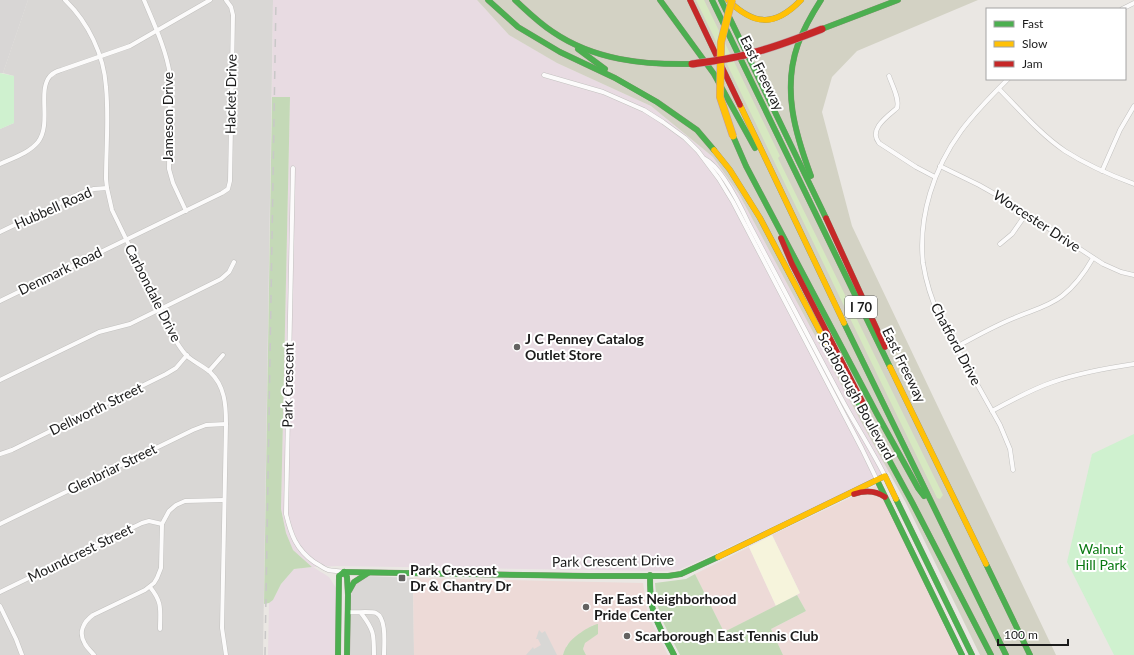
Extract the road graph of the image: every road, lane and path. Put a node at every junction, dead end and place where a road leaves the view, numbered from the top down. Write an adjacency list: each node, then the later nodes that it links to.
1 (65, 0): 20 (street, Carbondale Drive)
2 (144, 0): 18 (street, Jameson Drive)
3 (210, 0): 18 (street)
4 (226, 0): 35 (street, Hacket Drive)
5 (488, 0): 23 (main road)
6 (514, 0): 19 (main road)
7 (660, 0): 36 (main road)
8 (690, 0): 36 (main road, I 70)
9 (712, 0): 57 (main road, East Freeway / I 70)
10 (721, 0): 39 (main road)
11 (728, 0): 13 (main road)
12 (732, 0): 40 (main road, bridge)
13 (801, 0)
14 (822, 0): 39 (main road)
15 (898, 0): 19 (main road, bridge)
16 (1134, 3): 17 (street)
17 (1124, 8)
18 (157, 32): 20 (street); 37 (street, Jameson Drive)
19 (566, 40): 23 (main road)
20 (100, 57): 28 (street); 34 (street, Carbondale Drive)
21 (544, 75): 27 (street, Scarborough Boulevard)
22 (889, 76): 32 (street)
23 (615, 78): 62 (main road)
24 (1007, 80): 25 (street, Chatford Drive)
25 (998, 89): 29 (street, Chatford Drive); 31 (street)
26 (1134, 106): 31 (street)
27 (705, 159): 60 (street, Scarborough Boulevard); 61 (street, Scarborough Boulevard)
28 (0, 164)
29 (940, 166): 32 (street, Chatford Drive); 38 (street, Worcester Drive)
30 (293, 168): 70 (street, Park Crescent)
31 (1102, 171): 33 (street)
32 (935, 177): 49 (street, Chatford Drive)
33 (1134, 184)
34 (107, 188): 41 (street, Hubbell Road); 42 (street, Carbondale Drive)
35 (228, 189): 37 (street, Denmark Road)
36 (783, 197): 66 (main road, I 70)
37 (186, 211): 42 (street, Denmark Road)
38 (1026, 214): 43 (street); 44 (street, Worcester Drive)
39 (828, 219): 57 (main road)
40 (775, 220): 62 (main road); 66 (main road)
41 (0, 232)
42 (126, 240): 47 (street, Denmark Road); 48 (street, Carbondale Drive)
43 (1000, 244)
44 (1093, 258): 46 (street, Worcester Drive); 49 (street)
45 (234, 262): 48 (street)
46 (1134, 275)
47 (0, 300)
48 (160, 309): 51 (street, Carbondale Drive); 54 (street)
49 (956, 347): 55 (street, Chatford Drive)
50 (223, 355): 53 (street)
51 (187, 356): 53 (street, Carbondale Drive); 58 (street, Dellworth Street)
52 (1134, 364): 55 (street)
53 (209, 371): 56 (street, Carbondale Drive)
54 (0, 380)
55 (992, 411): 59 (street, Chatford Drive)
56 (226, 424): 64 (street, Carbondale Drive); 68 (street, Glenbriar Street)
57 (926, 439): 93 (main road, East Freeway / I 70)
58 (0, 454)
59 (1013, 470)
60 (885, 476): 61 (main road, Park Crescent Drive); 90 (main road, Scarborough Boulevard)
61 (877, 480): 63 (main road, Park Crescent Drive); 65 (main road, Scarborough Boulevard)
62 (903, 486): 91 (main road)
63 (838, 499): 65 (main road); 72 (main road, Park Crescent Drive)
64 (224, 500): 69 (street); 83 (street, Carbondale Drive)
65 (887, 500): 89 (main road, Scarborough Boulevard)
66 (933, 507): 92 (main road, I 70)
67 (0, 518): 68 (street)
68 (1, 524)
69 (162, 524): 73 (street); 74 (street, Moundcrest Street)
70 (344, 572): 71 (main road, Park Crescent Drive); 75 (main road); 84 (main road)
71 (371, 572): 72 (main road, Park Crescent Drive); 75 (main road)
72 (650, 575): 88 (main road)
73 (150, 587): 79 (street); 80 (street)
74 (0, 592)
75 (348, 595): 77 (main road)
76 (0, 606): 81 (street)
77 (348, 612): 78 (street); 85 (main road)
78 (361, 613): 86 (street); 87 (street)
79 (160, 629)
80 (93, 654): 82 (street)
81 (22, 655)
82 (86, 655)
83 (226, 655)
84 (338, 655)
85 (347, 655)
86 (374, 655)
87 (384, 655)
88 (674, 655)
89 (962, 655)
90 (972, 655)
91 (991, 655)
92 (1006, 655)
93 (1030, 655)

